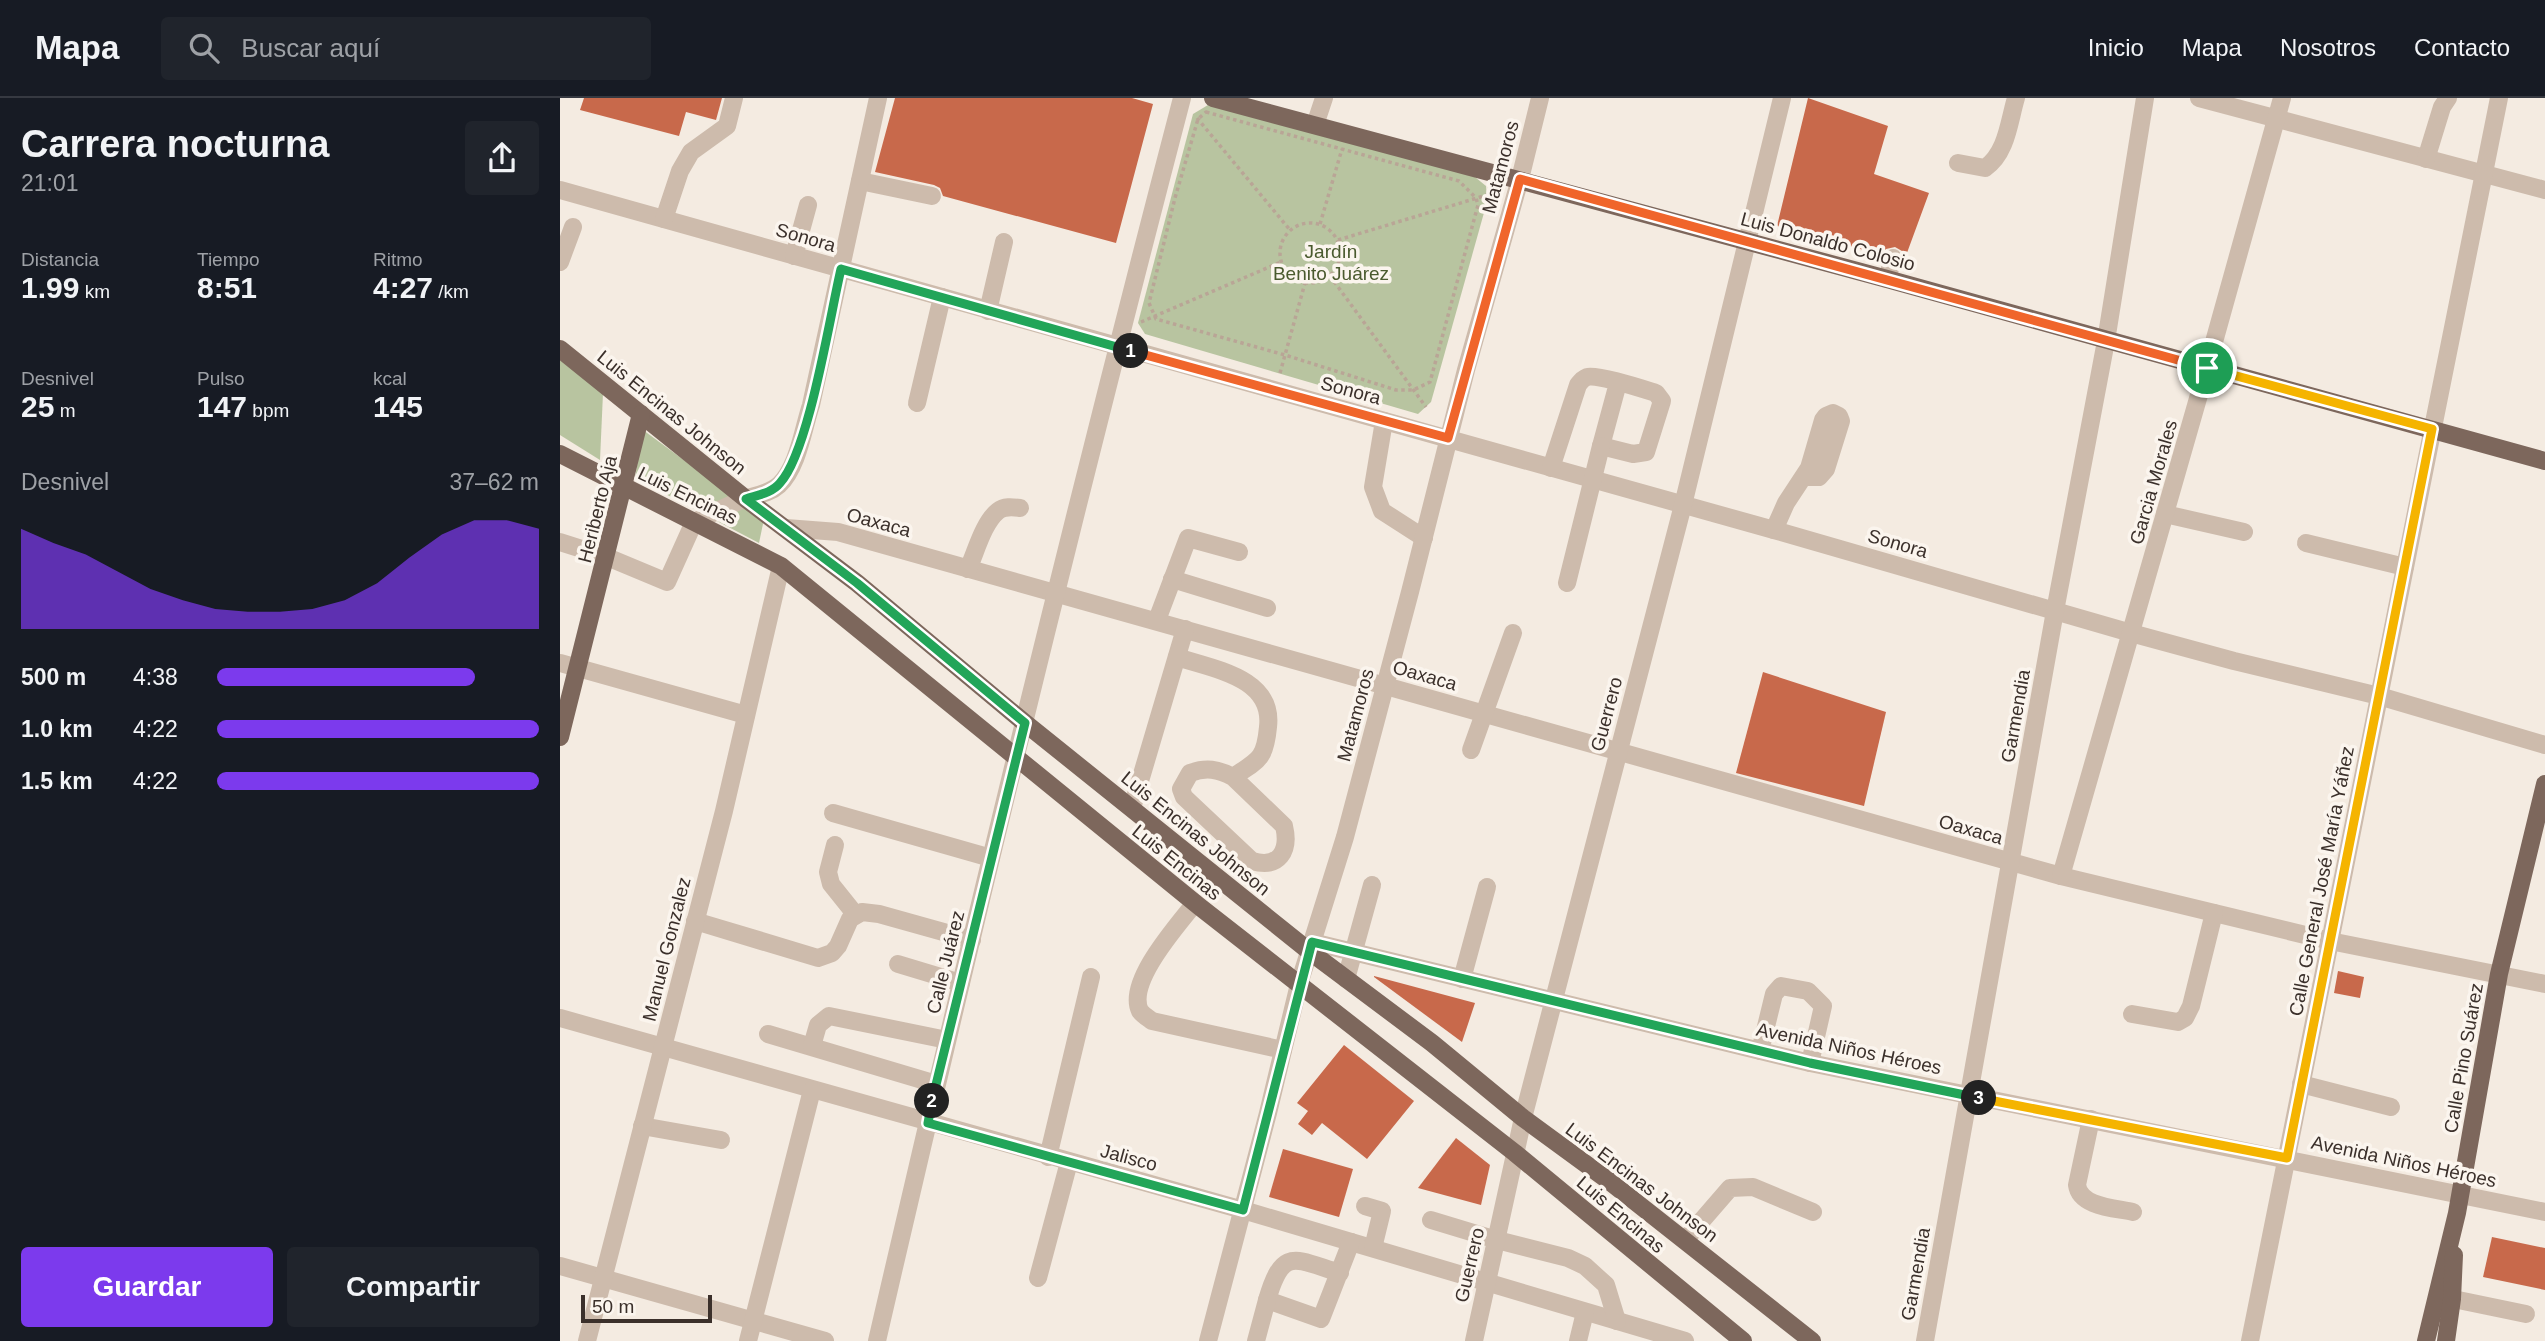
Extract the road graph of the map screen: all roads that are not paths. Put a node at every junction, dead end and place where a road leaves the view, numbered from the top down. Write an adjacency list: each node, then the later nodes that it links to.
1 (734, 98): 25 (street)
2 (878, 98): 20 (street)
3 (1182, 98): 37 (street, Calle Juárez)
4 (1213, 98): 15 (main road, Luis Donaldo Colosio)
5 (1324, 98): 15 (street)
6 (1540, 98): 19 (street, Matamoros)
7 (1782, 98): 27 (street, Guerrero)
8 (2016, 98): 17 (street)
9 (2145, 98): 36 (street, Garmendia)
10 (2199, 98): 14 (street)
11 (2282, 98): 14 (street, Garcia Morales)
12 (2448, 98): 16 (street)
13 (2499, 98): 18 (street, Calle General José María Yáñez)
14 (2275, 119): 16 (street); 39 (street, Garcia Morales)
15 (1315, 125): 19 (main road, Luis Donaldo Colosio)
16 (2426, 159): 18 (street)
17 (1958, 163)
18 (2483, 174): 22 (street); 44 (street, Calle General José María Yáñez)
19 (1520, 179): 27 (main road, Luis Donaldo Colosio); 45 (street, Matamoros)
20 (860, 181): 23 (street); 32 (street)
21 (560, 190): 25 (street, Sonora)
22 (2545, 190)
23 (932, 196)
24 (807, 205): 29 (street)
25 (664, 219): 29 (street, Sonora)
26 (573, 227): 31 (street)
27 (1746, 241): 33 (main road, Luis Donaldo Colosio); 54 (street, Guerrero)
28 (1004, 242): 35 (street)
29 (794, 256): 32 (street, Sonora)
30 (1893, 258): 33 (street)
31 (560, 262)
32 (841, 269): 34 (street, Sonora); 53 (street)
33 (1887, 279): 36 (main road, Luis Donaldo Colosio)
34 (942, 298): 35 (street, Sonora); 41 (street)
35 (988, 311): 37 (street, Sonora)
36 (2106, 341): 39 (main road, Luis Donaldo Colosio); 73 (street, Garmendia)
37 (1117, 347): 43 (street, Sonora); 71 (street, Calle Juárez)
38 (560, 349): 42 (main road, Luis Encinas Johnson)
39 (2207, 368): 44 (main road, Luis Donaldo Colosio); 56 (street, Garcia Morales)
40 (1618, 383): 46 (street); 46 (street); 49 (street)
41 (917, 403)
42 (641, 414): 52 (main road, Heriberto Aja); 53 (main road, Luis Encinas Johnson)
43 (1384, 421): 45 (street, Sonora); 61 (street)
44 (2432, 429): 48 (main road, Luis Donaldo Colosio); 67 (street, Calle General José María Yáñez)
45 (1448, 438): 49 (street, Sonora); 61 (street, Matamoros)
46 (1601, 446): 51 (street)
47 (560, 454): 52 (main road, Luis Encinas)
48 (2545, 461)
49 (1551, 468): 51 (street, Sonora)
50 (1804, 477): 59 (street)
51 (1593, 480): 54 (street, Sonora); 70 (street)
52 (624, 488): 57 (main road, Luis Encinas); 65 (main road, Heriberto Aja)
53 (746, 499): 57 (street); 58 (main road, Luis Encinas Johnson)
54 (1683, 505): 59 (street, Sonora); 89 (street, Guerrero)
55 (1020, 508): 68 (street)
56 (2165, 514): 60 (street); 77 (street, Garcia Morales)
57 (694, 522): 65 (street); 66 (main road, Luis Encinas)
58 (786, 528): 68 (street, Oaxaca); 85 (main road, Luis Encinas Johnson)
59 (1774, 530): 73 (street, Sonora)
60 (2244, 532)
61 (1424, 538): 81 (street, Matamoros)
62 (560, 542): 65 (street)
63 (2306, 543): 67 (street)
64 (1239, 552): 69 (street)
65 (607, 557): 80 (main road, Heriberto Aja)
66 (781, 566): 84 (street, Manuel Gonzalez); 90 (main road, Luis Encinas)
67 (2405, 567): 82 (street, Calle General José María Yáñez)
68 (968, 569): 71 (street, Oaxaca)
69 (1172, 579): 72 (street); 74 (street)
70 (1567, 583)
71 (1055, 593): 74 (street, Oaxaca); 85 (street, Calle Juárez)
72 (1267, 608)
73 (2055, 611): 77 (street, Sonora); 97 (street, Garmendia)
74 (1157, 620): 75 (street, Oaxaca)
75 (1185, 629): 78 (street); 81 (street, Oaxaca)
76 (1513, 633): 83 (street)
77 (2131, 633): 82 (street, Sonora); 98 (street, Garcia Morales)
78 (1177, 657): 91 (street); 93 (street)
79 (560, 663): 80 (street)
80 (578, 668): 84 (street); 86 (main road, Heriberto Aja)
81 (1385, 686): 83 (street, Oaxaca); 107 (street, Matamoros)
82 (2379, 696): 87 (street, Sonora); 106 (street, Calle General José María Yáñez)
83 (1483, 714): 88 (street); 89 (street, Oaxaca)
84 (746, 715): 104 (street, Manuel Gonzalez)
85 (1025, 723): 90 (street, Calle Juárez); 93 (main road, Luis Encinas Johnson)
86 (560, 737)
87 (2545, 745)
88 (1471, 750)
89 (1618, 751): 97 (street, Oaxaca); 117 (street, Guerrero)
90 (1016, 760): 96 (street, Calle Juárez); 101 (main road, Luis Encinas)
91 (1233, 777): 91 (street)
92 (2545, 784): 110 (main road, Calle Pino Suárez)
93 (1132, 808): 107 (main road, Luis Encinas Johnson)
94 (833, 813): 96 (street)
95 (835, 845): 102 (street)
96 (991, 859): 105 (street, Calle Juárez)
97 (2011, 862): 98 (street, Oaxaca); 130 (street, Garmendia)
98 (2061, 877): 103 (street, Oaxaca)
99 (1372, 885): 108 (street)
100 (1487, 887): 113 (street)
101 (1195, 903): 115 (main road, Luis Encinas); 124 (street)
102 (855, 914): 104 (street); 105 (street)
103 (2214, 914): 106 (street, Oaxaca); 118 (street)
104 (695, 921): 123 (street, Manuel Gonzalez)
105 (972, 940): 114 (street, Calle Juárez)
106 (2330, 942): 110 (street, Oaxaca); 128 (street, Calle General José María Yáñez)
107 (1310, 947): 108 (street, Avenida Niños Héroes); 112 (main road, Luis Encinas Johnson); 115 (street, Matamoros)
108 (1354, 952): 112 (street); 113 (street, Avenida Niños Héroes)
109 (898, 964): 114 (street)
110 (2499, 974): 116 (street, Oaxaca); 141 (main road, Calle Pino Suárez)
111 (1091, 977): 138 (street)
112 (1346, 979): 132 (main road, Luis Encinas Johnson)
113 (1462, 979): 117 (street, Avenida Niños Héroes)
114 (961, 983): 121 (street, Calle Juárez)
115 (1300, 984): 124 (street, Matamoros); 137 (main road, Luis Encinas)
116 (2545, 984)
117 (1555, 1001): 125 (street, Avenida Niños Héroes); 132 (street, Guerrero)
118 (2132, 1014)
119 (560, 1018): 123 (street, Jalisco)
120 (768, 1034): 122 (street)
121 (947, 1040): 122 (street); 127 (street, Calle Juárez)
122 (811, 1046): 127 (street)
123 (662, 1048): 129 (street, Jalisco); 135 (street, Manuel Gonzalez)
124 (1283, 1050): 143 (street, Matamoros)
125 (1760, 1051): 126 (street, Avenida Niños Héroes); 126 (street)
126 (1810, 1063): 130 (street, Avenida Niños Héroes)
127 (936, 1084): 134 (street, Calle Juárez)
128 (2301, 1084): 131 (street); 139 (street, Calle General José María Yáñez)
129 (812, 1090): 134 (street, Jalisco); 161 (street)
130 (1968, 1096): 133 (street, Avenida Niños Héroes); 174 (street, Garmendia)
131 (2391, 1107)
132 (1523, 1118): 137 (street, Guerrero); 149 (main road, Luis Encinas Johnson)
133 (2091, 1119): 139 (street, Avenida Niños Héroes); 145 (street)
134 (928, 1123): 138 (street, Jalisco); 166 (street, Calle Juárez)
135 (642, 1126): 136 (street); 155 (street, Manuel Gonzalez)
136 (722, 1140)
137 (1515, 1153): 148 (street, Guerrero); 172 (main road, Luis Encinas)
138 (1048, 1157): 140 (street, Jalisco)
139 (2287, 1158): 141 (street, Avenida Niños Héroes); 175 (street, Calle General José María Yáñez)
140 (1069, 1163): 143 (street, Jalisco); 154 (street)
141 (2458, 1204): 146 (street, Avenida Niños Héroes); 157 (main road, Calle Pino Suárez)
142 (1365, 1206): 151 (street)
143 (1243, 1210): 150 (street, Jalisco); 167 (street, Matamoros)
144 (1813, 1212): 149 (street)
145 (2133, 1212)
146 (2545, 1212)
147 (1431, 1220): 148 (street)
148 (1497, 1240): 156 (street, Guerrero); 162 (street)
149 (1685, 1240): 173 (main road, Luis Encinas Johnson)
150 (1351, 1242): 151 (street, Jalisco); 153 (street)
151 (1373, 1248): 156 (street, Jalisco)
152 (560, 1266): 155 (street)
153 (1340, 1273): 158 (street); 158 (street)
154 (1038, 1278)
155 (603, 1279): 161 (street); 163 (street, Manuel Gonzalez)
156 (1488, 1281): 159 (street, Jalisco); 169 (street, Guerrero)
157 (2444, 1297): 160 (street); 176 (main road, Calle Pino Suárez); 177 (main road)
158 (1267, 1300): 168 (street)
159 (1585, 1312): 162 (street, Jalisco); 170 (street)
160 (2526, 1314)
161 (753, 1321): 164 (street); 165 (street)
162 (1626, 1330): 171 (street, Jalisco)
163 (587, 1341)
164 (748, 1341)
165 (825, 1341)
166 (877, 1341)
167 (1208, 1341)
168 (1255, 1341)
169 (1474, 1341)
170 (1578, 1341)
171 (1682, 1341)
172 (1743, 1341)
173 (1812, 1341)
174 (1925, 1341)
175 (2250, 1341)
176 (2426, 1341)
177 (2445, 1341)

